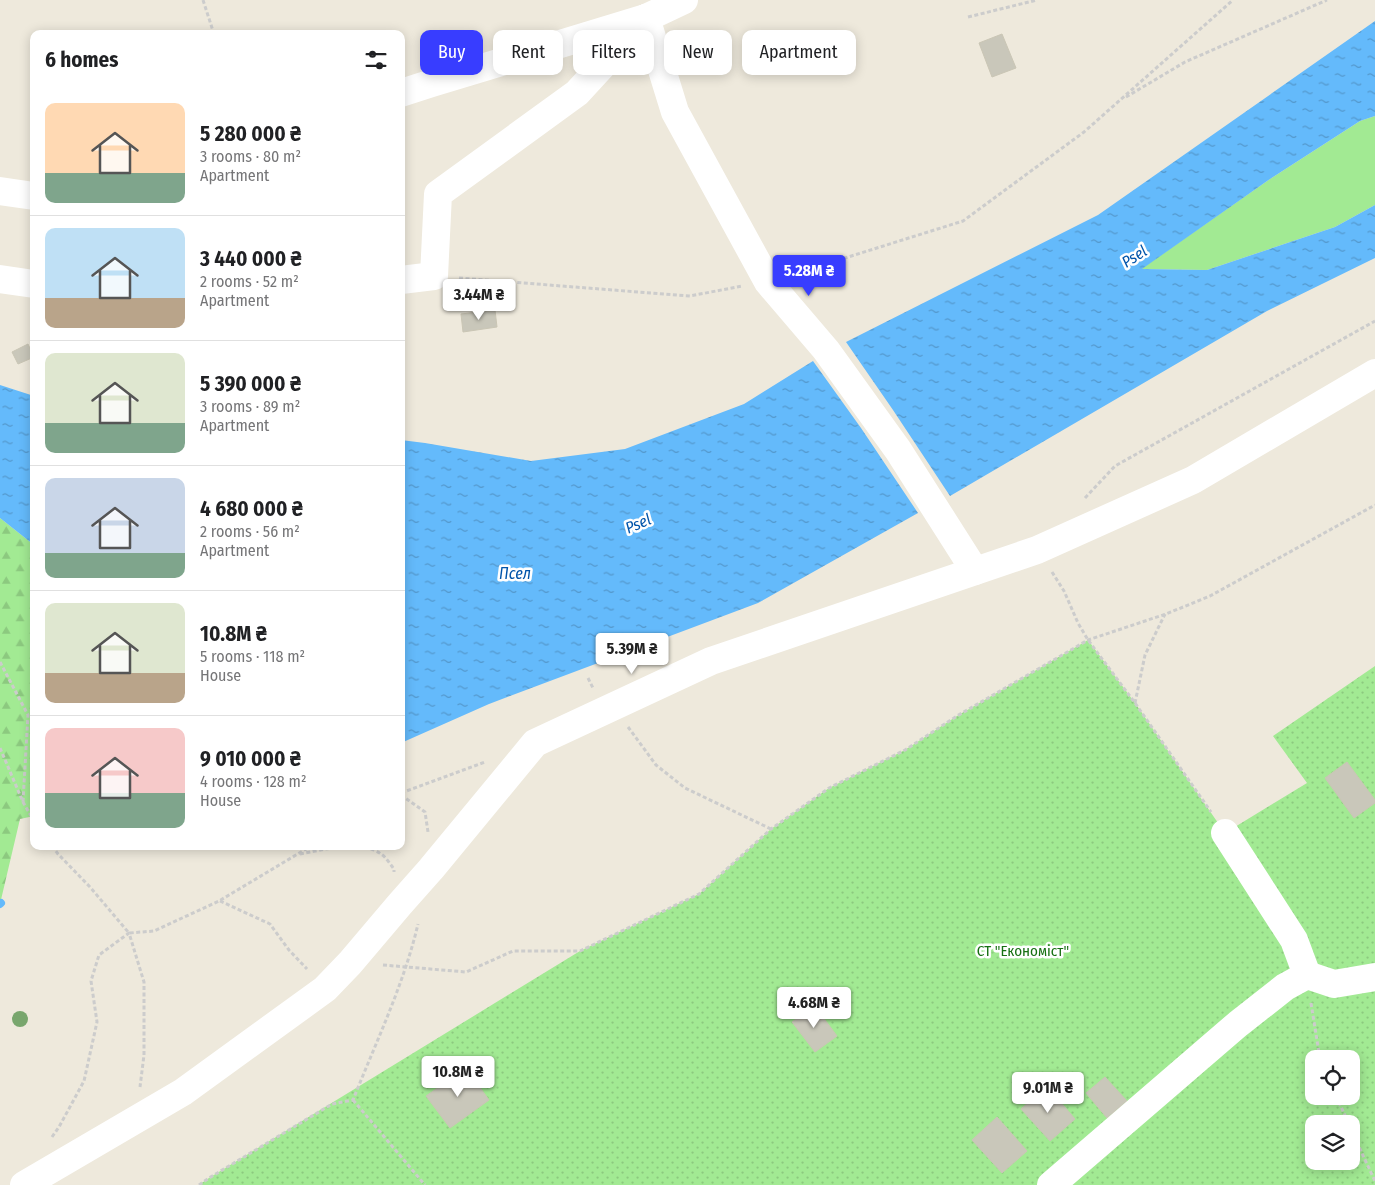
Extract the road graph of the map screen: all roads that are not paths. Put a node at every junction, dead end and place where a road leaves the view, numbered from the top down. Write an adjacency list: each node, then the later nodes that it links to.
1 (684, 0): 2 (street)
2 (646, 18): 3 (street); 7 (street); 10 (street)
3 (405, 92)
4 (0, 191): 5 (street)
5 (30, 195)
6 (0, 279): 8 (street)
7 (405, 280)
8 (30, 283)
9 (1375, 373): 10 (street)
10 (975, 571): 14 (street)
11 (1225, 833): 12 (street)
12 (1307, 975): 13 (street); 15 (street)
13 (1375, 977)
14 (24, 1185)
15 (1051, 1185)

